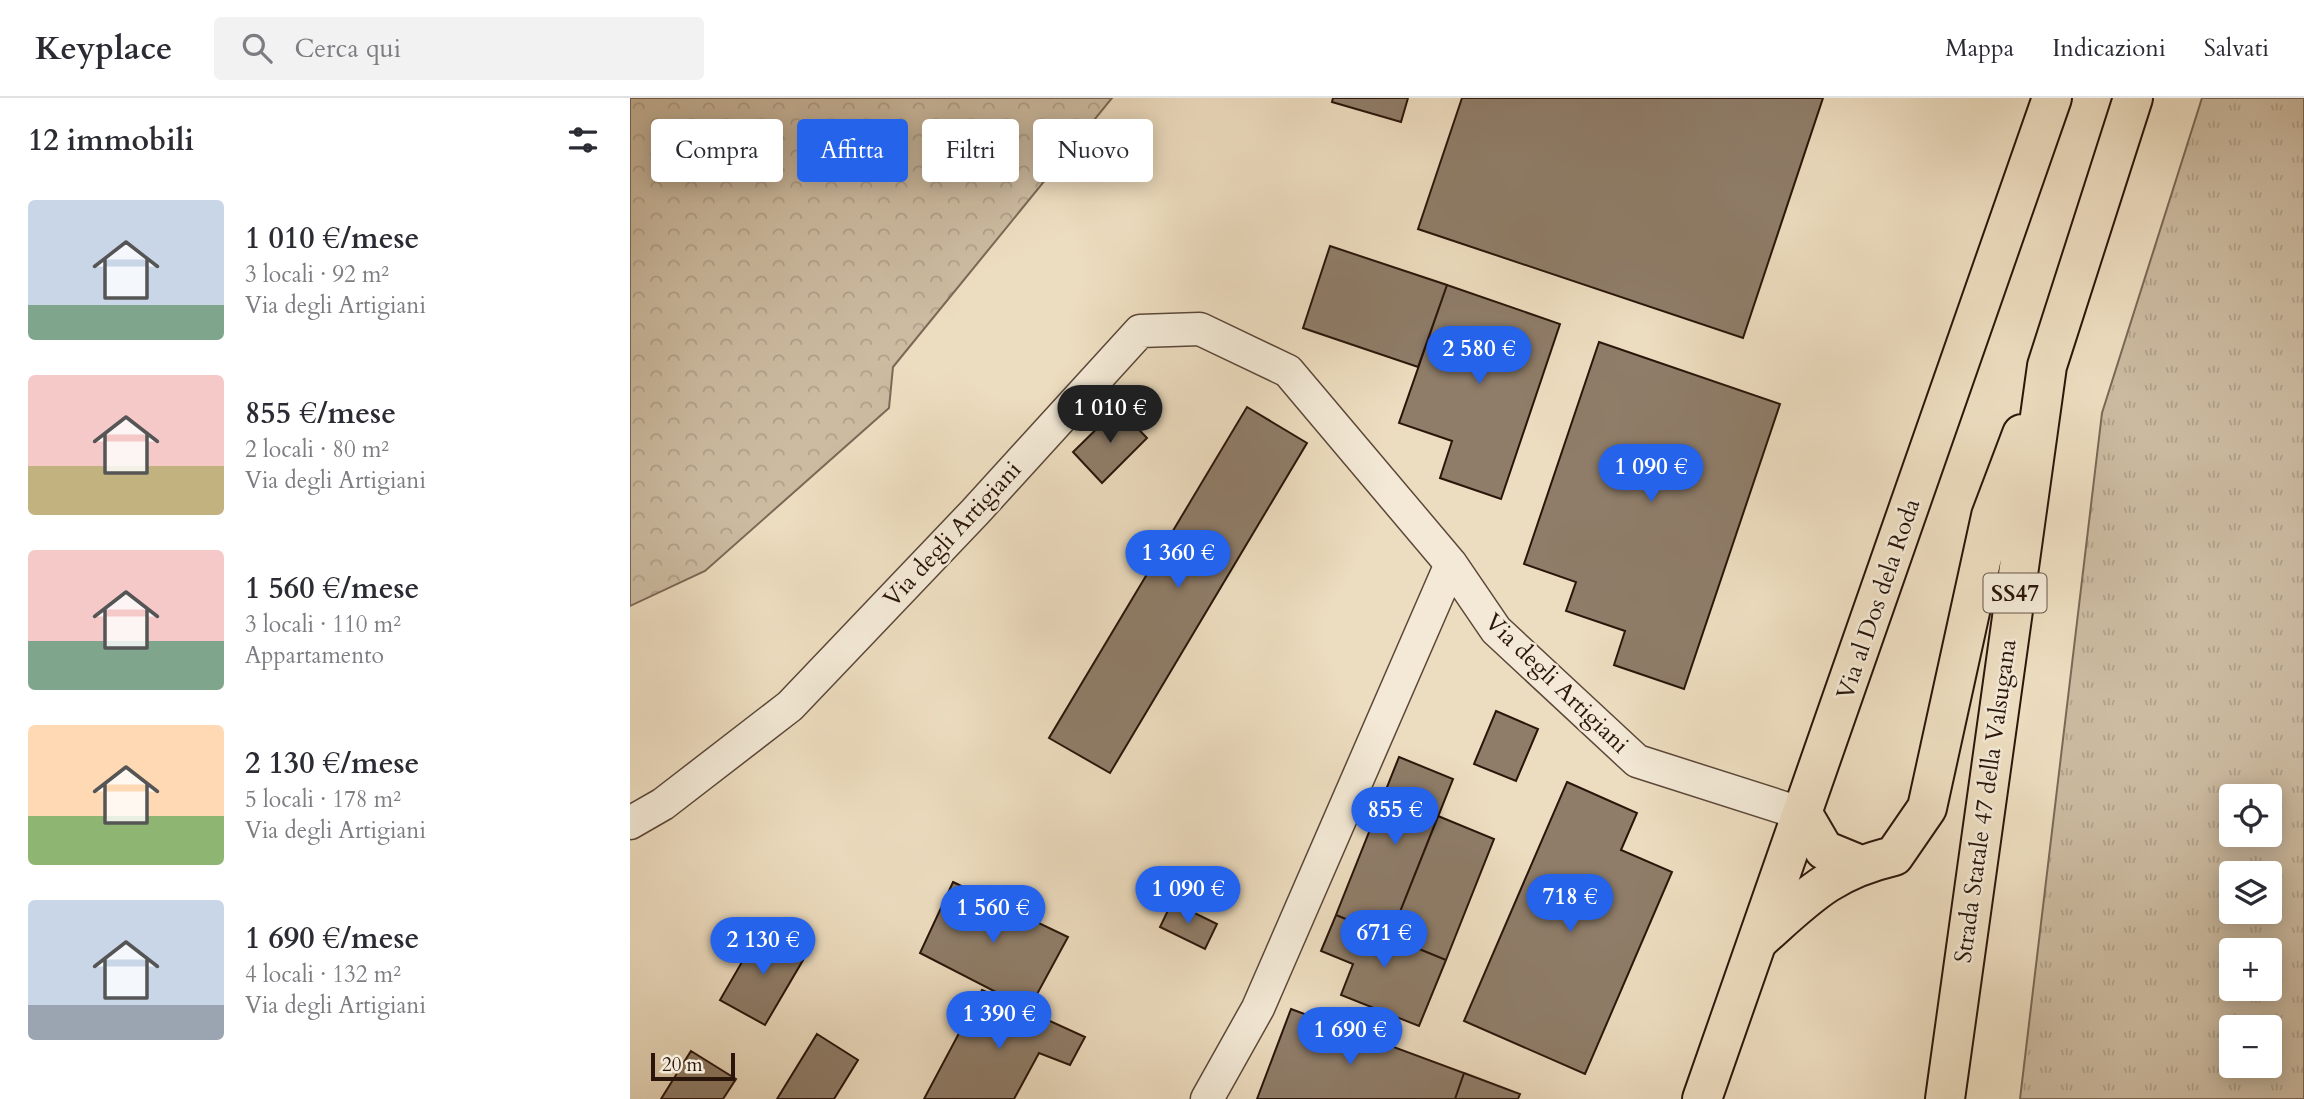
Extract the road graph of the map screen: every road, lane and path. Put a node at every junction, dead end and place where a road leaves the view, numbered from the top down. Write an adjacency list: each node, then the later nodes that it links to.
1 (2052, 98): 6 (main road, Via al Dos dela Roda)
2 (2133, 98): 4 (main road, Strada Statale 47 della Valsugana / SS47)
3 (2154, 98): 13 (main road, Strada Statale 47 della Valsugana / SS47)
4 (2047, 366): 8 (main road); 12 (main road, Strada Statale 47 della Valsugana / SS47)
5 (1451, 564): 6 (street, Via degli Artigiani); 7 (street, Via degli Artigiani); 10 (street)
6 (1803, 814): 8 (main road); 9 (main road, Via al Dos dela Roda)
7 (630, 823)
8 (1858, 864): 9 (main road)
9 (1760, 939): 11 (main road, Via al Dos dela Roda)
10 (1207, 1099)
11 (1702, 1099)
12 (1945, 1099)
13 (1969, 1099)

